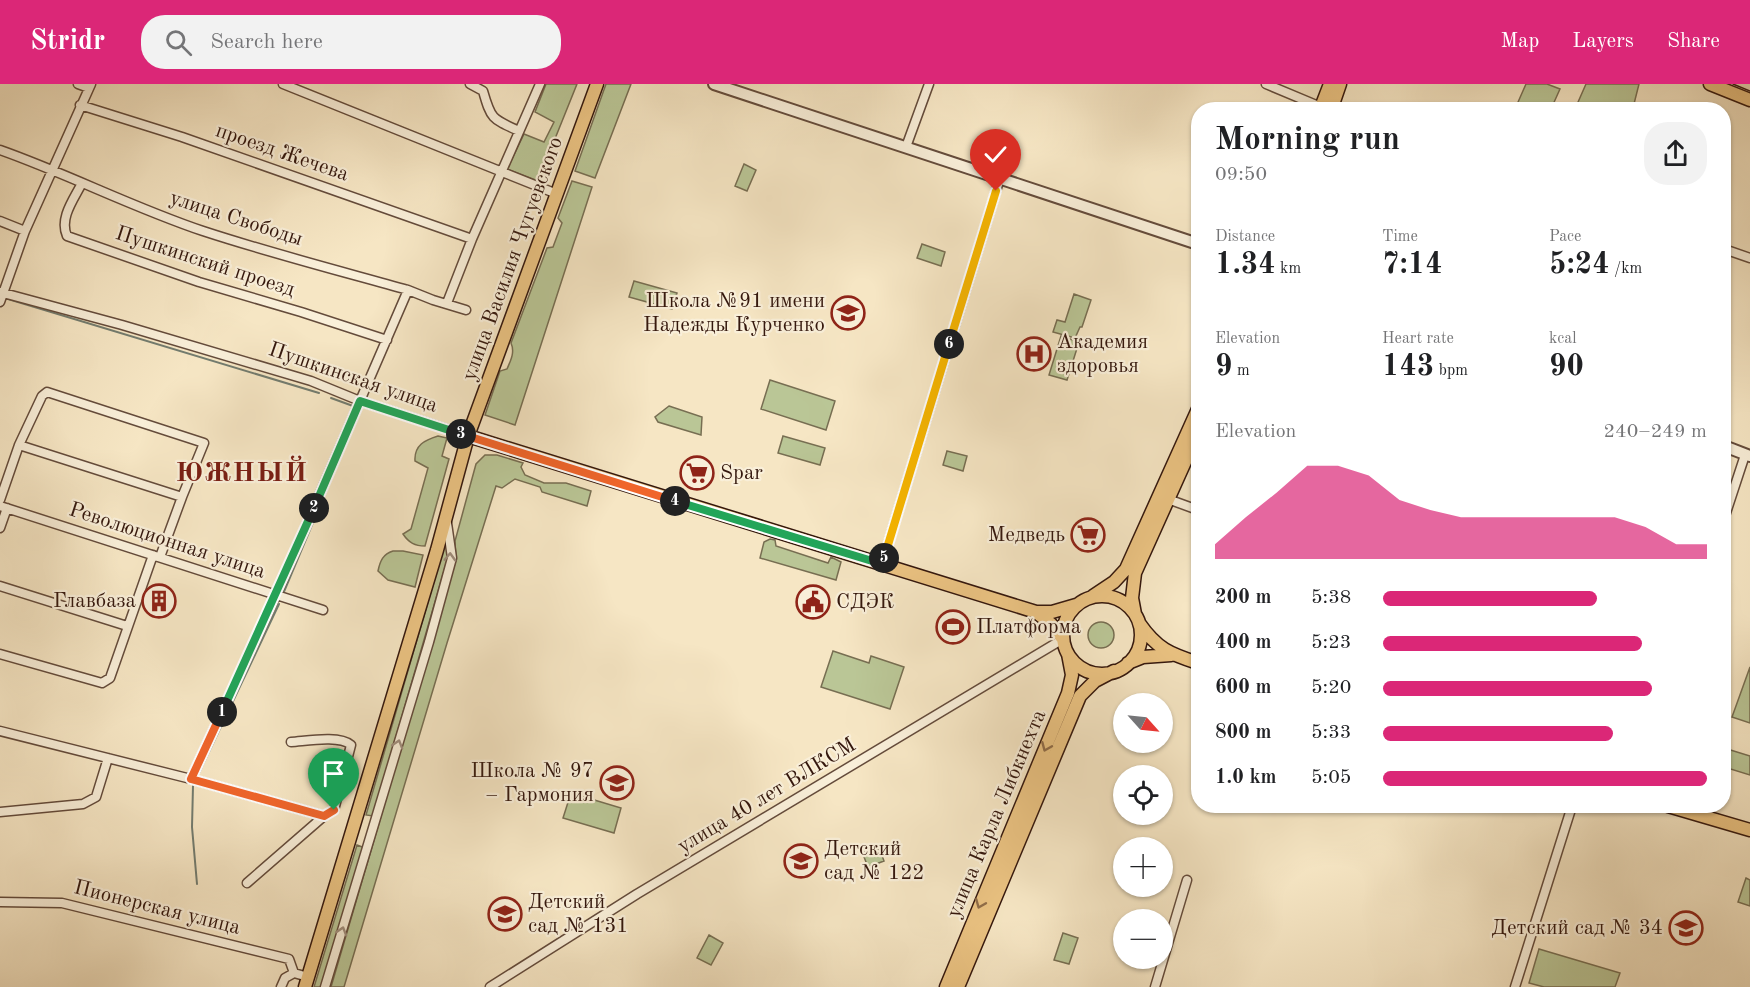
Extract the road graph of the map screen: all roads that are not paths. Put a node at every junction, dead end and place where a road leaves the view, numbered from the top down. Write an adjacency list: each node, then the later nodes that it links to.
1 (78, 84): 12 (street)
2 (283, 84): 22 (street)
3 (470, 84): 18 (street)
4 (540, 84): 18 (street)
5 (597, 84): 25 (main road, улица Василия Чугуевского)
6 (714, 84): 19 (street)
7 (929, 84): 19 (street)
8 (1266, 84): 14 (street)
9 (1330, 84): 15 (main road)
10 (1340, 84): 16 (main road)
11 (1710, 84): 13 (main road)
12 (90, 86): 17 (street)
13 (1750, 100)
14 (1312, 102)
15 (1328, 102)
16 (1330, 102)
17 (80, 105): 21 (street); 28 (street, проезд Жечева)
18 (519, 131): 22 (street)
19 (906, 147): 23 (street)
20 (0, 150): 21 (street, улица Свободы)
21 (53, 169): 24 (street, улица Свободы); 27 (street)
22 (501, 171): 25 (street); 28 (street)
23 (1000, 178): 29 (street); 54 (street)
24 (82, 183): 32 (street, улица Свободы); 37 (street, Пушкинский проезд)
25 (557, 194): 40 (main road, улица Василия Чугуевского)
26 (0, 221): 27 (street)
27 (26, 231): 33 (street)
28 (472, 239): 35 (street)
29 (1191, 242)
30 (1731, 251): 31 (street)
31 (1750, 258)
32 (408, 290): 35 (street, улица Свободы); 37 (street)
33 (2, 292): 34 (street); 38 (street, Пушкинская улица)
34 (0, 302)
35 (447, 303): 36 (street, улица Свободы)
36 (466, 310)
37 (387, 340): 38 (street)
38 (360, 401): 40 (street, Пушкинская улица); 56 (street)
39 (1191, 427): 48 (main road)
40 (468, 436): 51 (main road, улица Василия Чугуевского); 54 (main road, Пушкинская улица)
41 (18, 445): 45 (street); 45 (street); 46 (street)
42 (1191, 446): 48 (main road)
43 (1731, 449): 44 (street)
44 (1748, 456): 47 (street)
45 (182, 497): 53 (street)
46 (0, 500)
47 (1731, 501)
48 (1161, 504): 50 (street); 57 (main road); 61 (main road)
49 (3, 507): 52 (street); 53 (street, Революционная улица)
50 (1191, 509)
51 (446, 516): 83 (main road, улица Василия Чугуевского); 85 (street, улица Василия Чугуевского, one-way to 51)
52 (0, 528)
53 (157, 556): 56 (street, Революционная улица); 62 (street)
54 (882, 564): 60 (main road, Пушкинская улица)
55 (0, 585): 62 (street)
56 (276, 595): 59 (street, Революционная улица); 73 (street)
57 (1089, 598): 58 (main road); 61 (main road)
58 (1076, 605): 60 (main road, Пушкинская улица); 63 (main road)
59 (323, 610)
60 (1036, 612): 63 (main road, Пушкинская улица)
61 (1137, 619): 66 (main road); 68 (main road)
62 (127, 626): 64 (street)
63 (1063, 639): 65 (main road); 86 (street, улица 40 лет ВЛКСМ)
64 (0, 654)
65 (1068, 654): 69 (main road); 87 (main road, улица Карла Либкнехта, one-way to 87)
66 (1172, 655): 67 (main road); 68 (main road)
67 (1191, 661)
68 (1127, 664): 69 (main road)
69 (1114, 671): 88 (main road, улица Карла Либкнехта)
70 (0, 730): 72 (street)
71 (291, 742): 77 (street)
72 (108, 758): 73 (street); 74 (street)
73 (191, 779): 77 (street)
74 (0, 812)
75 (1570, 813): 90 (street)
76 (1692, 813): 78 (main road)
77 (324, 816): 80 (street)
78 (1750, 830)
79 (1188, 880): 89 (street)
80 (247, 883)
81 (0, 902): 82 (street, Пионерская улица)
82 (294, 973): 83 (street); 84 (street)
83 (307, 982)
84 (281, 987)
85 (325, 987)
86 (490, 987)
87 (946, 987)
88 (958, 987)
89 (1155, 987)
90 (1515, 987)

